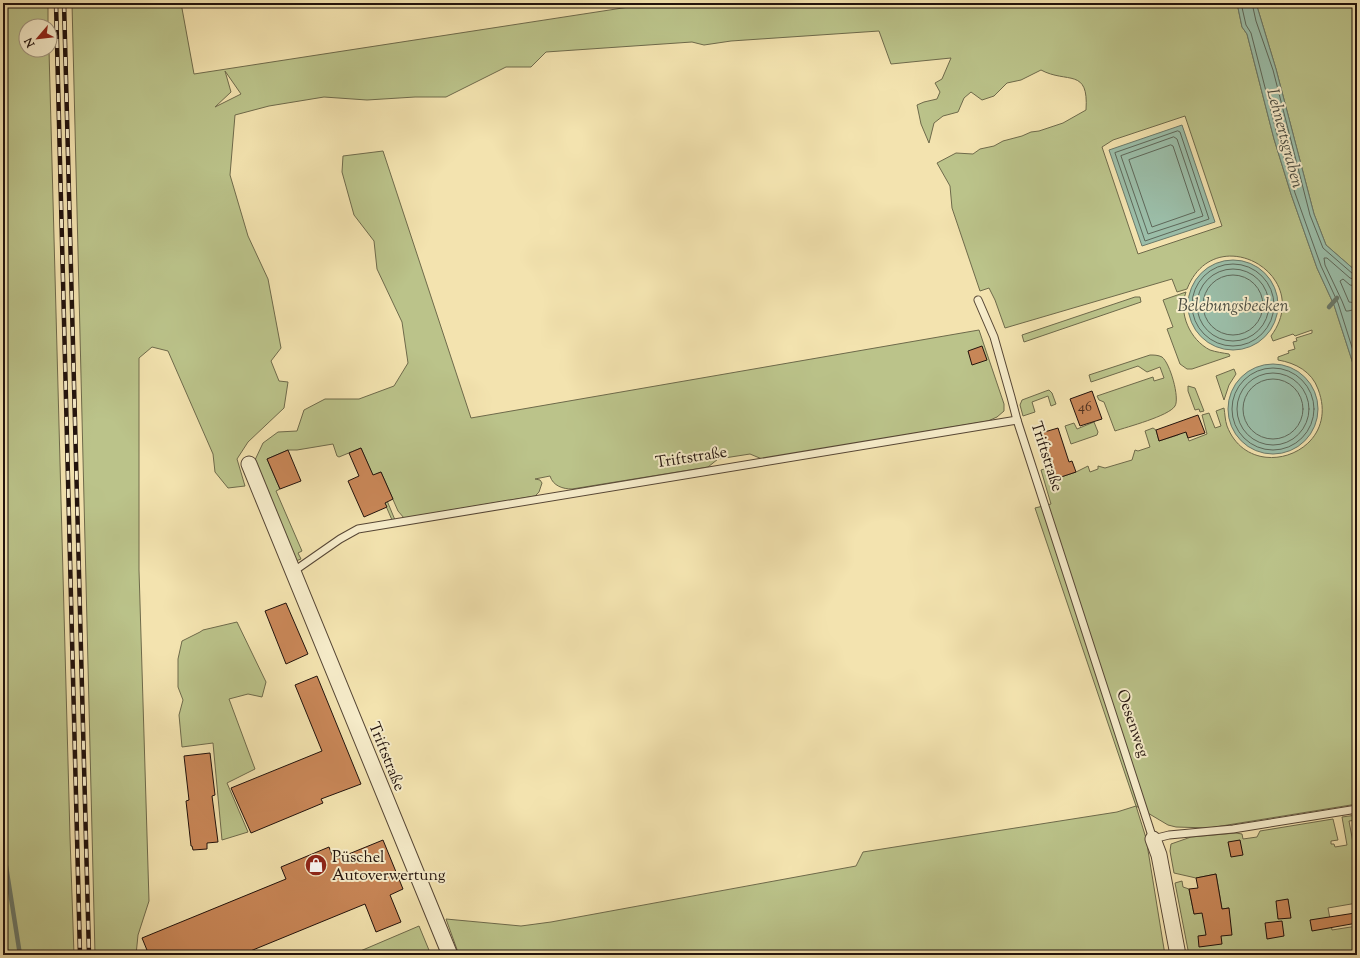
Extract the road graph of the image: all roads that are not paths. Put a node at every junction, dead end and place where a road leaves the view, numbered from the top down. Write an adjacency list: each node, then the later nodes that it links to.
1 (978, 300): 2 (lane)
2 (1017, 420): 4 (lane, Triftstraße); 5 (lane, Triftstraße)
3 (249, 464): 5 (street, Triftstraße)
4 (1045, 505): 7 (lane, Oesenweg)
5 (294, 571): 8 (street, Triftstraße)
6 (1357, 809): 7 (lane)
7 (1153, 839): 9 (street, Oesenweg)
8 (450, 955)
9 (1178, 955)

